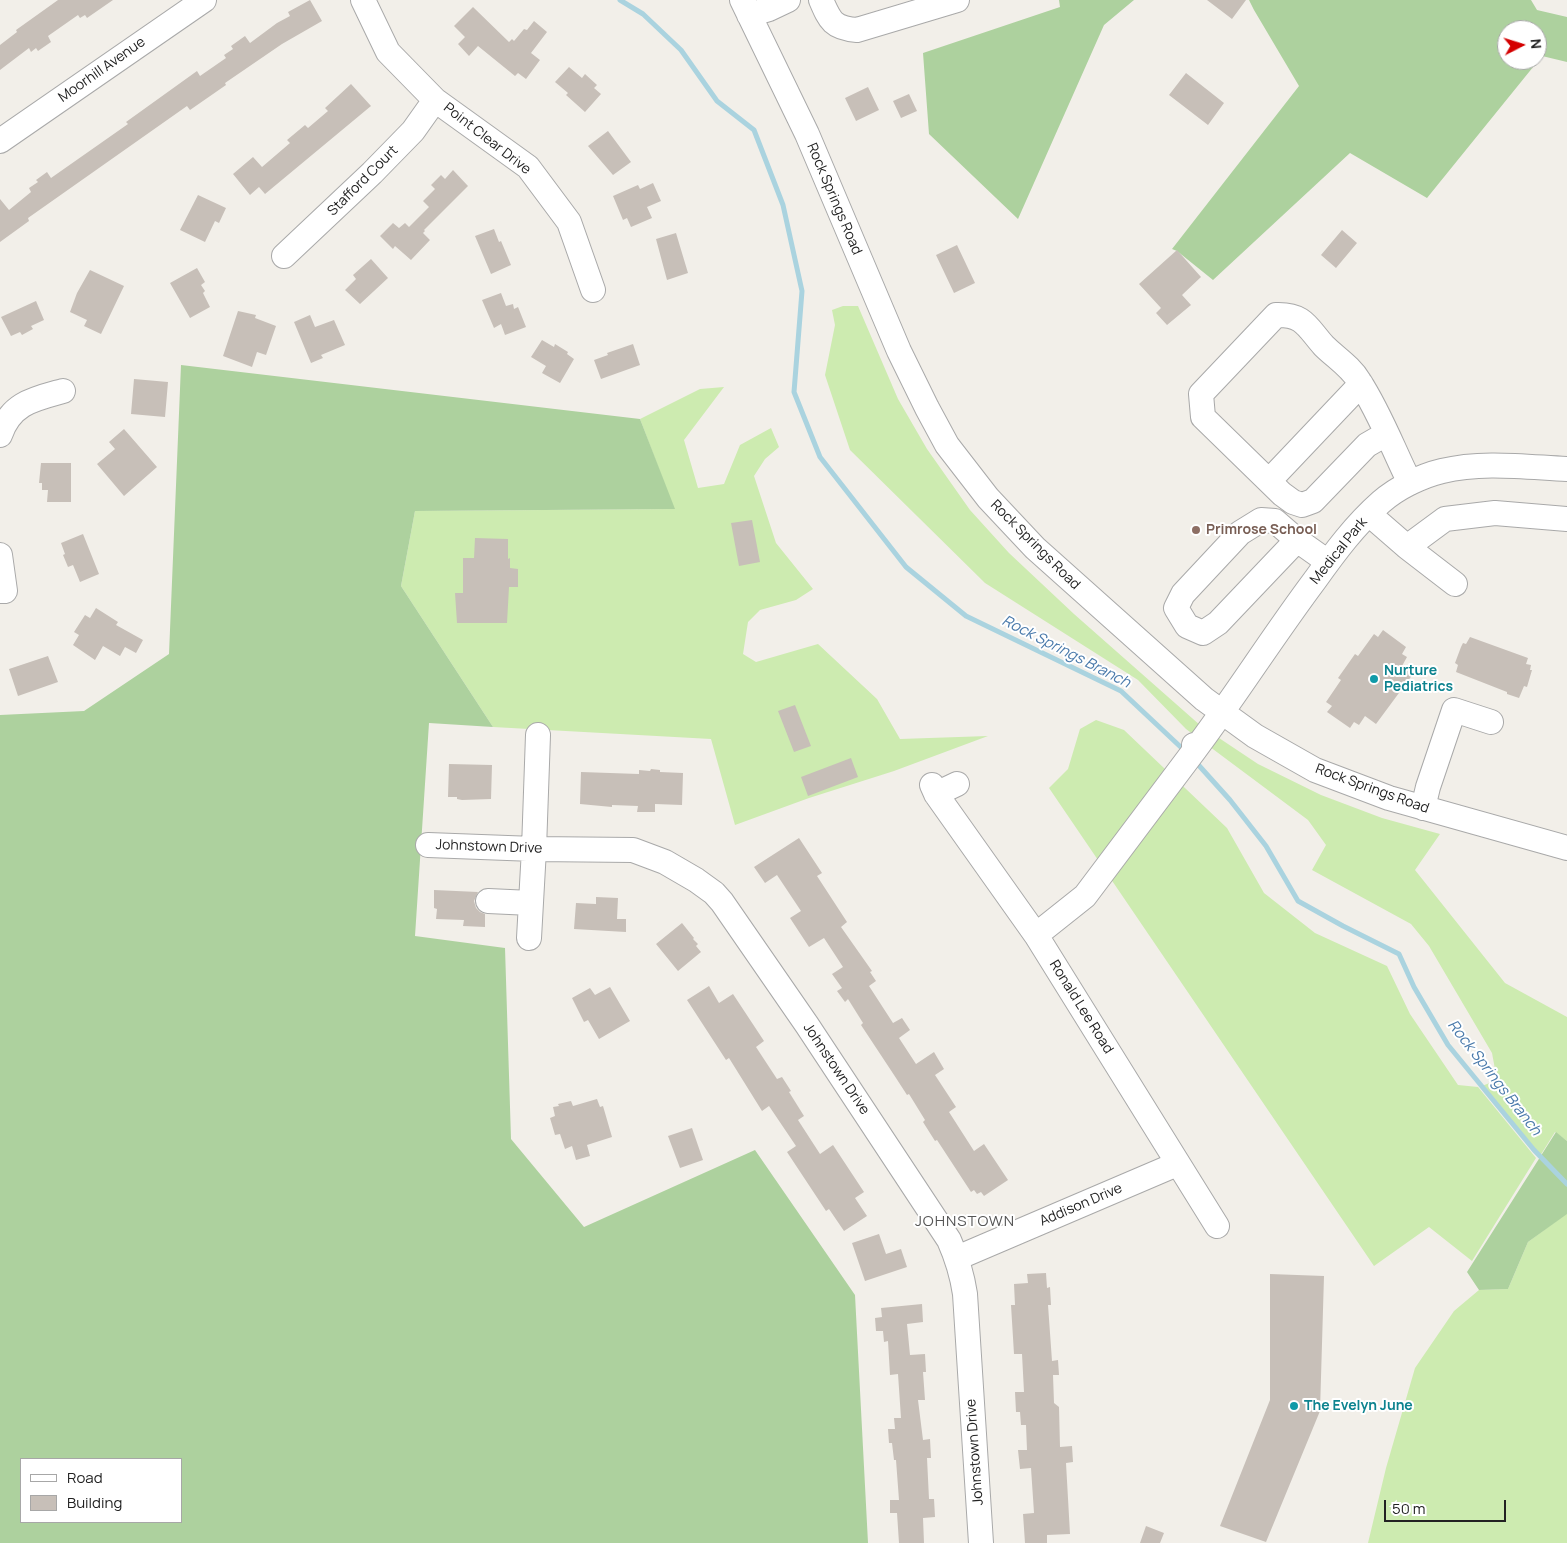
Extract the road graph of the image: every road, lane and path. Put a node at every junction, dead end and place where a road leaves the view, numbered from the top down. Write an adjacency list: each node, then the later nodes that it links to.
1 (204, 0): 8 (street, Moorhill Avenue)
2 (363, 0): 7 (street, Point Clear Drive)
3 (788, 0): 6 (street)
4 (821, 0): 5 (street)
5 (957, 0)
6 (746, 7): 26 (street, Rock Springs Road)
7 (436, 100): 9 (street, Stafford Court); 10 (street, Point Clear Drive)
8 (0, 141)
9 (284, 256)
10 (593, 290)
11 (1361, 384): 13 (street); 16 (street); 16 (street)
12 (63, 391): 14 (street)
13 (1386, 434): 16 (street); 17 (street)
14 (0, 435)
15 (1567, 469): 17 (street, Medical Park)
16 (1269, 481)
17 (1410, 483): 18 (street, Medical Park)
18 (1369, 514): 21 (street); 23 (street, Medical Park)
19 (1567, 519): 21 (street)
20 (1297, 540): 20 (street); 23 (street)
21 (1407, 547): 24 (street)
22 (0, 555): 25 (street)
23 (1328, 562): 26 (street, Medical Park)
24 (1455, 584)
25 (0, 591)
26 (1223, 713): 30 (street, Rock Springs Road); 36 (street, Medical Park)
27 (1491, 722): 30 (street)
28 (538, 735): 33 (street)
29 (957, 784): 36 (street, Ronald Lee Road)
30 (1423, 808): 32 (street, Rock Springs Road)
31 (428, 845): 33 (street, Johnstown Drive)
32 (1567, 848)
33 (534, 849): 35 (street); 40 (street, Johnstown Drive)
34 (488, 901): 35 (street)
35 (531, 903): 37 (street)
36 (1036, 935): 38 (street, Ronald Lee Road)
37 (529, 938)
38 (1177, 1164): 39 (street, Ronald Lee Road); 40 (street, Addison Drive)
39 (1217, 1226)
40 (957, 1258): 41 (street, Johnstown Drive)
41 (981, 1543)

